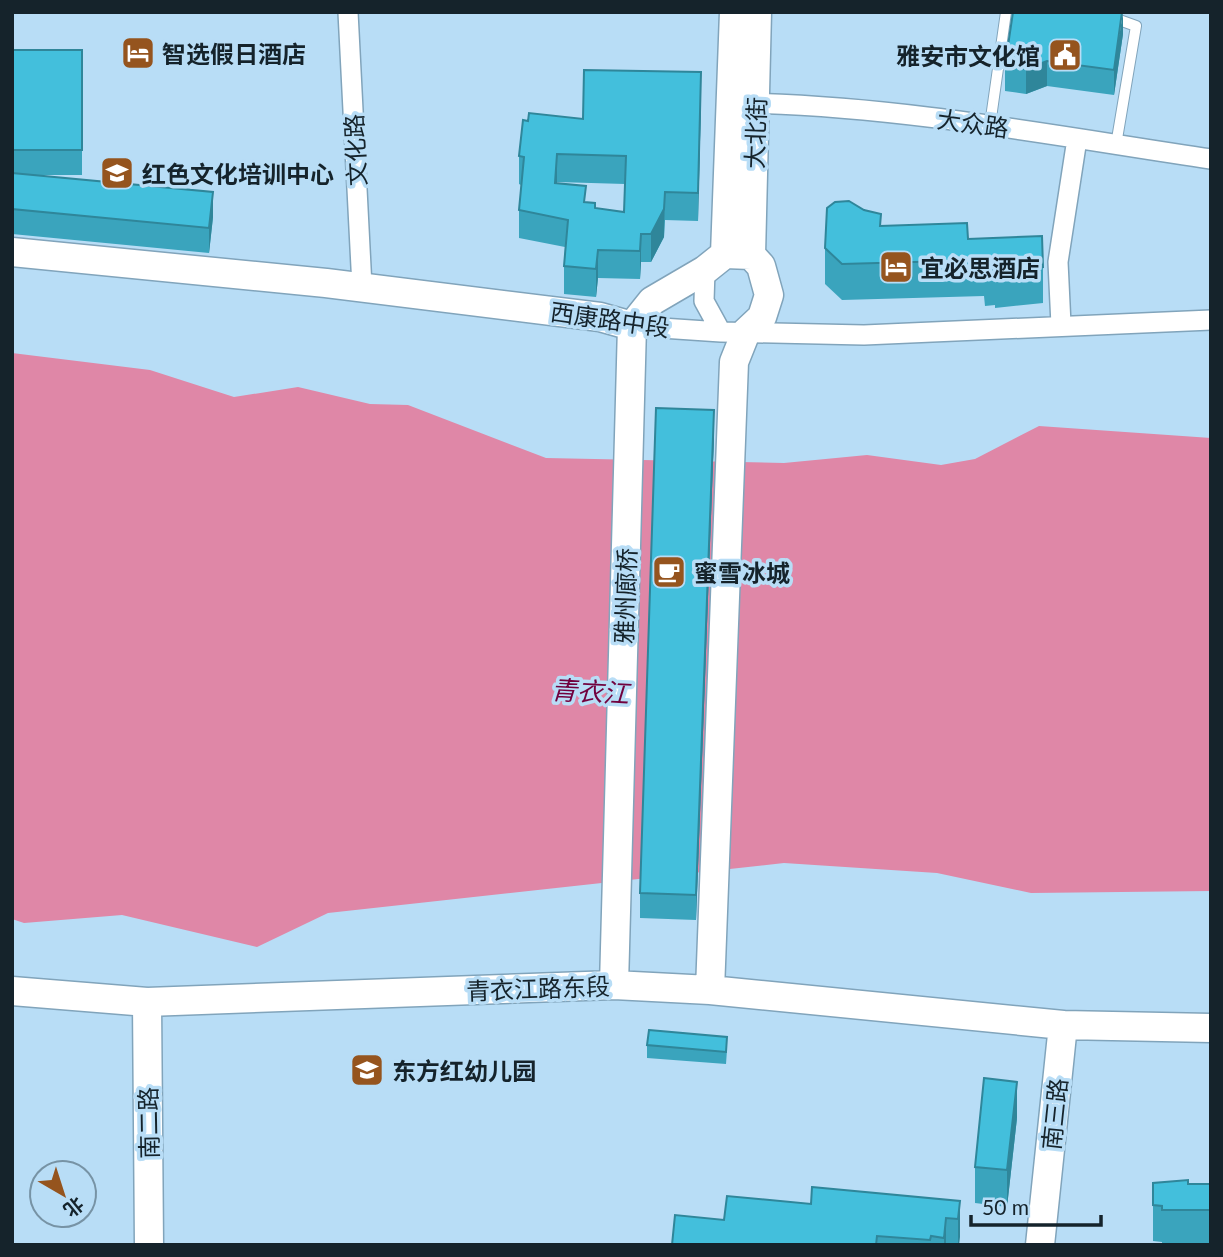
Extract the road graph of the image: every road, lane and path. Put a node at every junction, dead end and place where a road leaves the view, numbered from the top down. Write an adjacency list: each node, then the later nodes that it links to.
1 (348, 12): 13 (street, 文化路)
2 (734, 12): 6 (main road, 大北街)
3 (757, 12): 6 (main road, 大北街)
4 (1006, 12): 7 (lane)
5 (1097, 12): 9 (lane)
6 (744, 103): 7 (street, 大众路); 12 (main road, 大北街)
7 (989, 125): 8 (street, 大众路)
8 (1077, 139): 9 (street, 大众路); 15 (street)
9 (1116, 145): 10 (street, 大众路)
10 (1211, 159)
11 (12, 252): 13 (main road, 西康路中段)
12 (727, 260): 16 (main road); 17 (street); 17 (main road)
13 (362, 287): 16 (main road, 西康路中段)
14 (1211, 320): 15 (street, 西康路中段)
15 (1061, 325): 17 (street, 西康路中段)
16 (632, 326): 17 (street, 西康路中段); 18 (main road, 雅州廊桥)
17 (733, 332): 19 (main road)
18 (615, 972): 19 (main road, 青衣江路东段); 21 (main road, 青衣江路东段)
19 (710, 990): 22 (main road, 青衣江路东段)
20 (12, 991): 21 (main road, 青衣江路东段)
21 (147, 1002): 24 (main road, 南二路)
22 (1063, 1025): 23 (main road, 青衣江路东段); 25 (main road, 南三路)
23 (1211, 1028)
24 (149, 1245)
25 (1041, 1245)

